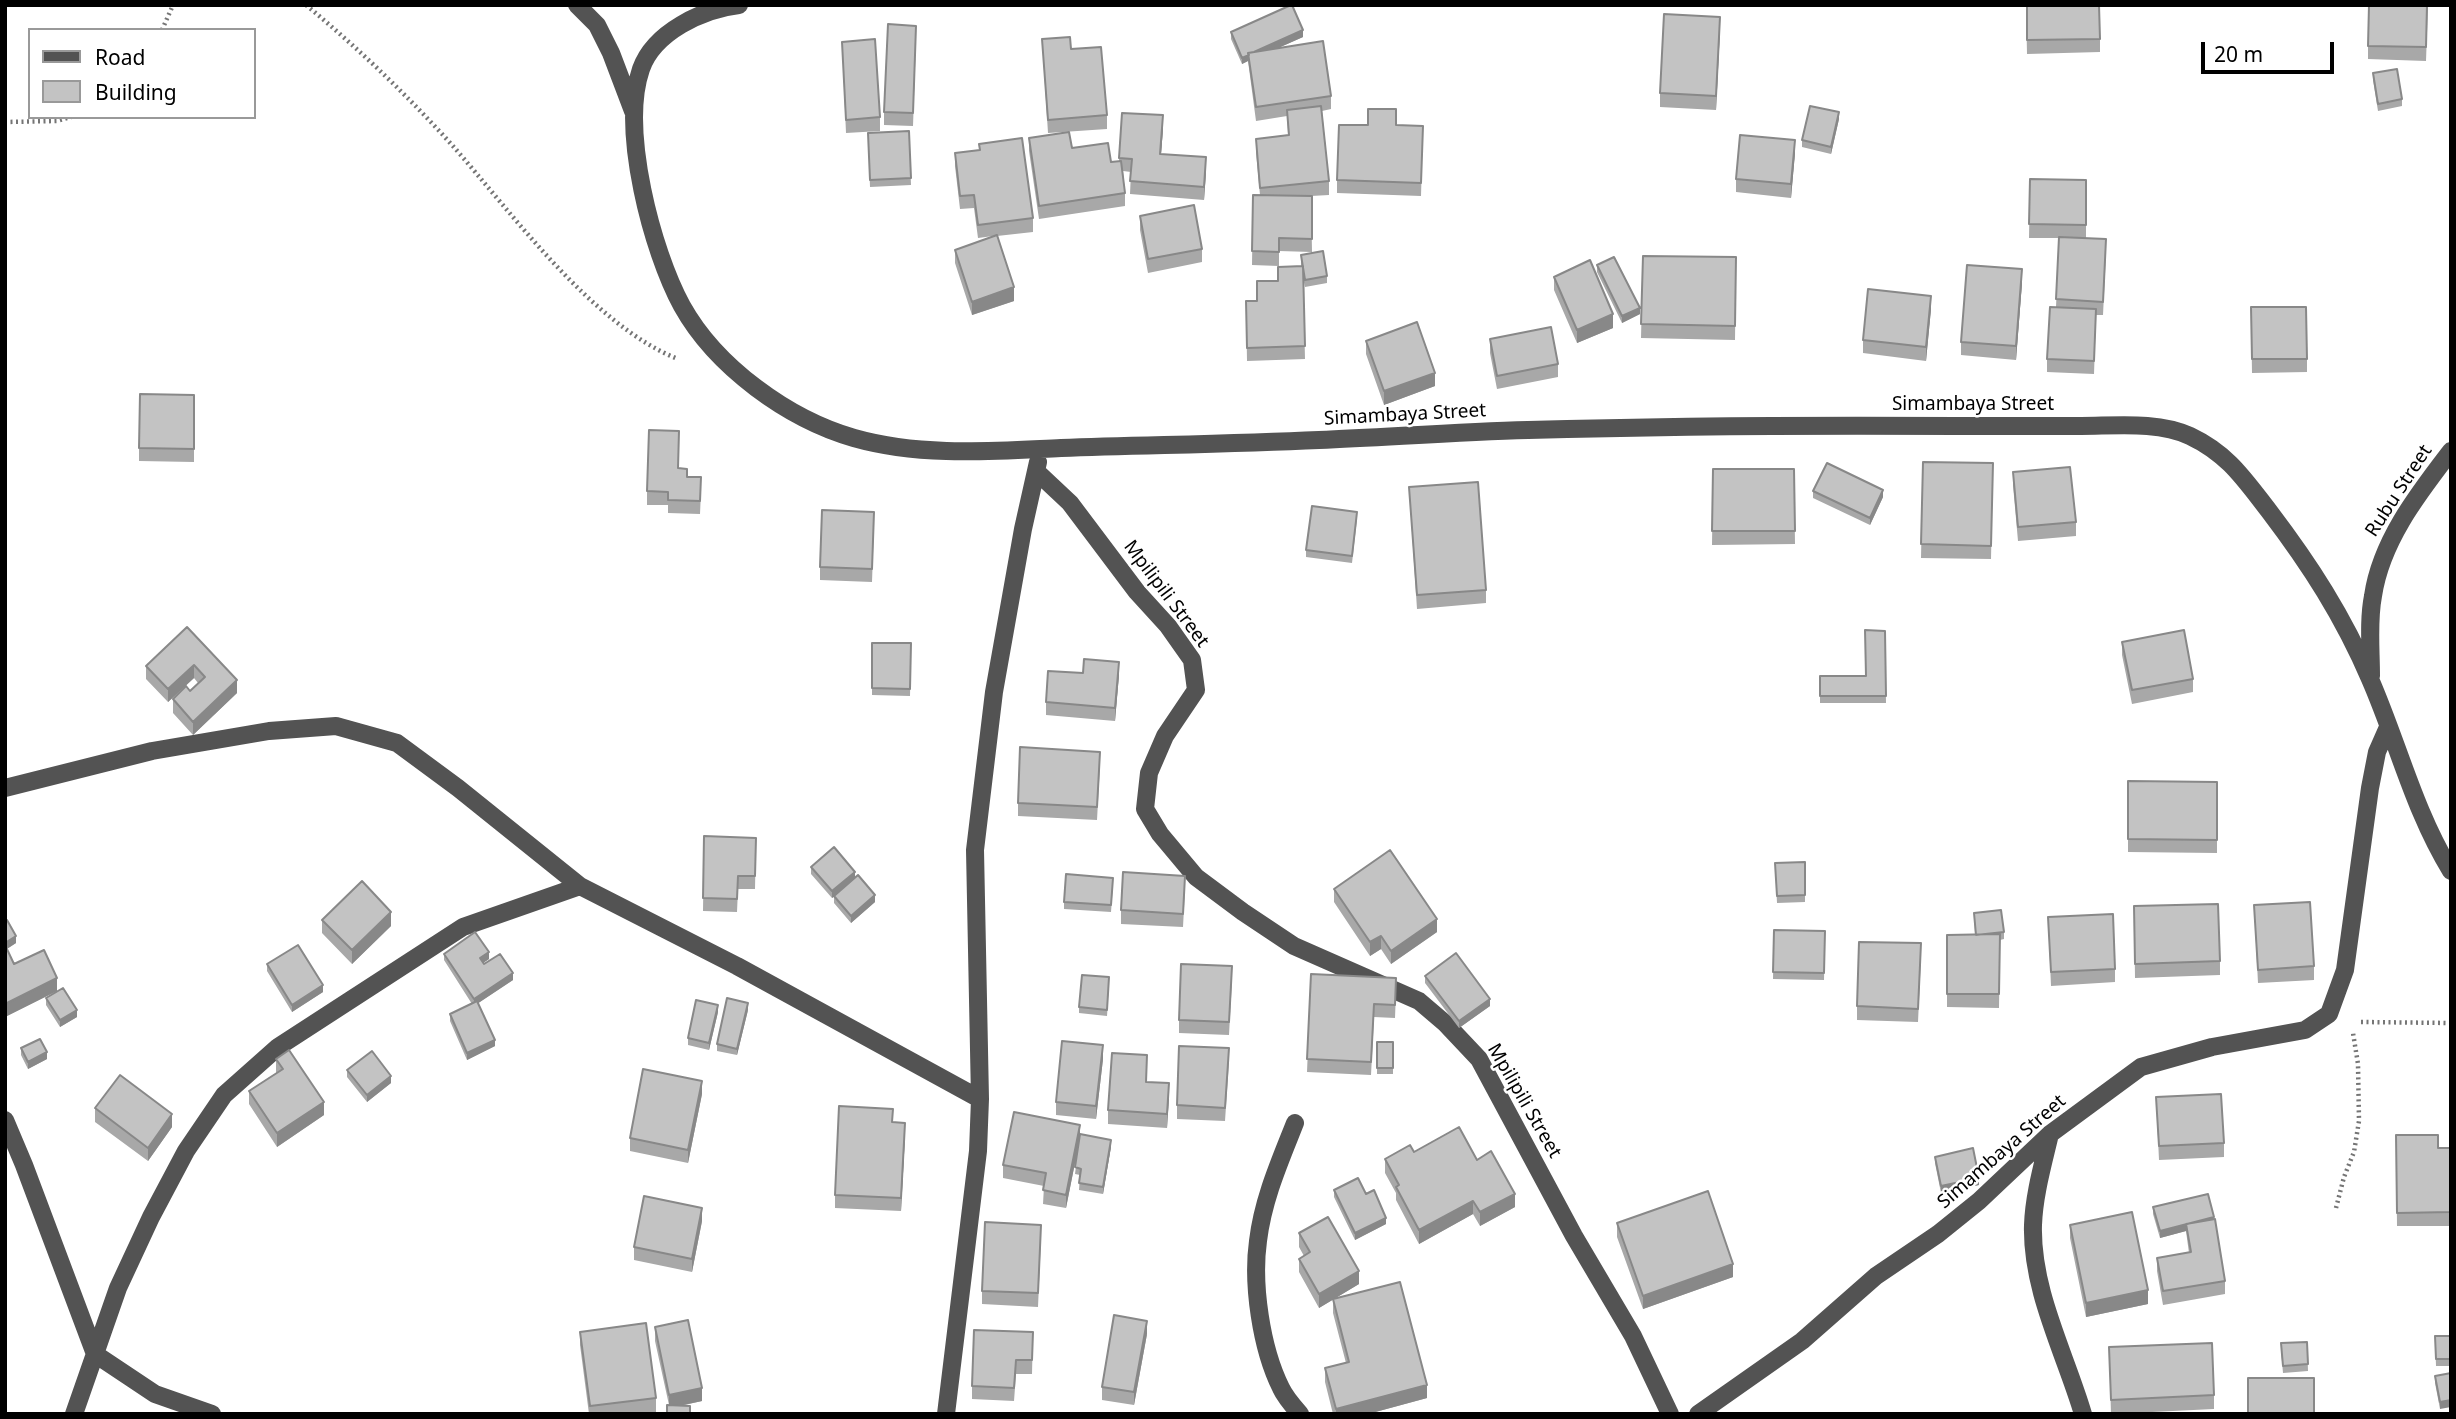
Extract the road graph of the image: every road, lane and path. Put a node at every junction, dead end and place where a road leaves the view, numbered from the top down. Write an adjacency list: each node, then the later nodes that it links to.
1 (173, 5): 5 (path)
2 (306, 5): 9 (path)
3 (577, 5): 6 (street)
4 (739, 5): 6 (street, Simambaya Street)
5 (163, 28)
6 (633, 111): 10 (street, Simambaya Street)
7 (64, 119): 8 (path)
8 (5, 122)
9 (687, 363)
10 (1039, 450): 12 (street); 13 (street, Simambaya Street)
11 (2451, 451): 13 (street, Rubu Street)
12 (1037, 472): 19 (street); 29 (street, Mpilipili Street)
13 (2371, 680): 14 (street, Simambaya Street)
14 (2388, 727): 16 (street, Simambaya Street); 22 (street, Simambaya Street)
15 (5, 788): 17 (street)
16 (2451, 871)
17 (580, 886): 19 (street); 24 (street)
18 (2451, 1023): 23 (path)
19 (980, 1099): 27 (street)
20 (5, 1120): 24 (street)
21 (1295, 1123): 28 (street)
22 (2050, 1134): 30 (street, Simambaya Street); 31 (street)
23 (2336, 1208)
24 (95, 1354): 25 (street); 26 (street)
25 (75, 1414)
26 (212, 1414)
27 (946, 1414)
28 (1300, 1414)
29 (1670, 1414)
30 (1698, 1414)
31 (2083, 1414)

